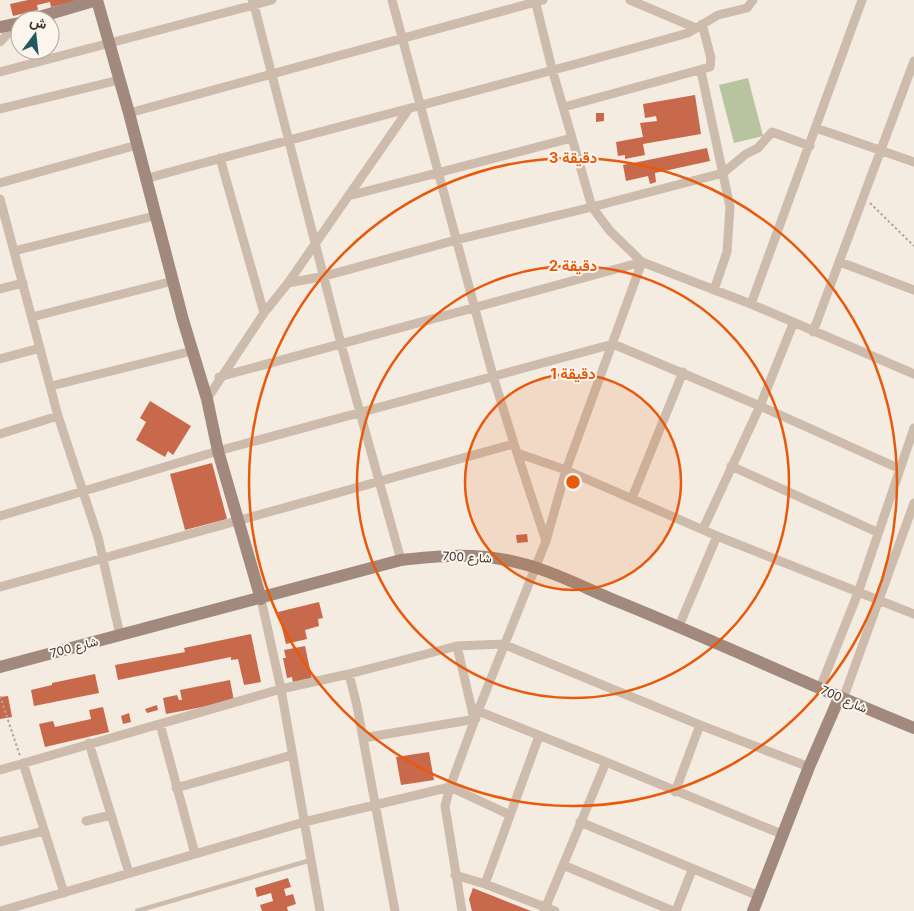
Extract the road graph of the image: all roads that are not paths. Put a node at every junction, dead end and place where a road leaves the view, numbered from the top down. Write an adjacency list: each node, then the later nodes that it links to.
1 (97, 0): 9 (main road); 14 (main road)
2 (272, 0): 8 (street)
3 (392, 0): 12 (street)
4 (630, 0): 10 (street)
5 (753, 0): 10 (street)
6 (862, 0): 27 (street)
7 (538, 1): 12 (street); 16 (street)
8 (253, 2): 14 (street); 19 (street)
9 (60, 11)
10 (699, 26): 16 (street); 17 (street)
11 (10, 33): 13 (street)
12 (401, 38): 19 (street); 22 (street)
13 (0, 42)
14 (109, 43): 18 (street); 20 (main road)
15 (914, 61): 21 (street)
16 (552, 69): 22 (street); 23 (street)
17 (700, 71): 23 (street); 36 (street)
18 (0, 72)
19 (270, 74): 26 (street); 29 (street)
20 (119, 80): 24 (street); 26 (main road)
21 (910, 87): 32 (street)
22 (422, 106): 25 (street); 35 (street)
23 (564, 106): 28 (street)
24 (0, 110)
25 (408, 110): 29 (street); 39 (street)
26 (129, 113): 30 (main road)
27 (816, 128): 31 (street); 32 (street)
28 (572, 138): 35 (street); 41 (street)
29 (288, 139): 33 (street); 44 (street)
30 (137, 146): 37 (main road); 38 (street)
31 (810, 146): 36 (street); 56 (street)
32 (882, 151): 34 (street); 48 (street)
33 (220, 158): 37 (street); 58 (street)
34 (914, 162)
35 (440, 172): 39 (street); 45 (street)
36 (723, 173): 41 (street); 54 (street)
37 (145, 179): 42 (main road)
38 (0, 183)
39 (348, 196): 44 (street)
40 (0, 199): 43 (street)
41 (592, 207): 45 (street); 47 (street)
42 (154, 216): 46 (street); 50 (main road)
43 (3, 218): 46 (street)
44 (316, 240): 49 (street); 52 (street)
45 (456, 240): 49 (street); 57 (street)
46 (14, 251): 51 (street)
47 (642, 262): 54 (street); 57 (street); 63 (street)
48 (840, 262): 55 (street); 61 (street)
49 (325, 276): 52 (street); 62 (street)
50 (173, 281): 59 (street); 65 (main road)
51 (23, 283): 53 (street); 59 (street)
52 (288, 283): 58 (street)
53 (0, 289)
54 (714, 290): 56 (street)
55 (914, 290)
56 (751, 304): 60 (street)
57 (476, 309): 62 (street); 69 (street)
58 (264, 313): 70 (street)
59 (32, 317): 64 (street)
60 (793, 324): 61 (street); 73 (street)
61 (813, 332): 68 (street)
62 (341, 344): 70 (street); 74 (street)
63 (614, 344): 67 (street); 69 (street); 82 (street)
64 (40, 348): 66 (street); 71 (street)
65 (192, 351): 71 (street); 72 (main road)
66 (0, 359)
67 (683, 372): 73 (street); 85 (street)
68 (914, 374)
69 (493, 376): 74 (street); 78 (street)
70 (219, 377): 72 (street)
71 (51, 386): 75 (street)
72 (206, 399): 79 (main road)
73 (760, 406): 80 (street); 81 (street)
74 (361, 412): 79 (street); 83 (street)
75 (58, 416): 77 (street); 84 (street)
76 (914, 428): 81 (street)
77 (0, 434)
78 (515, 448): 82 (street); 83 (street); 92 (street)
79 (218, 451): 84 (street); 88 (main road)
80 (732, 466): 89 (street); 90 (street)
81 (900, 469): 90 (street)
82 (566, 470): 85 (street); 92 (street)
83 (379, 480): 88 (street); 94 (street)
84 (83, 490): 87 (street); 93 (street)
85 (632, 498): 89 (street)
86 (914, 503): 99 (street)
87 (0, 516)
88 (237, 520): 93 (street); 98 (main road)
89 (703, 529): 91 (street)
90 (877, 532): 97 (street)
91 (717, 536): 97 (street); 101 (street)
92 (546, 541): 95 (street)
93 (103, 560): 96 (street); 102 (street)
94 (401, 560): 95 (main road, شارع 700); 98 (main road, شارع 700)
95 (536, 568): 101 (main road, شارع 700); 103 (street)
96 (0, 587)
97 (858, 593): 99 (street); 107 (street)
98 (261, 599): 102 (main road, شارع 700); 108 (street)
99 (880, 601): 100 (street); 109 (street)
100 (914, 614)
101 (679, 626): 107 (main road, شارع 700)
102 (120, 635): 105 (main road, شارع 700)
103 (503, 644): 104 (street); 110 (street); 112 (street)
104 (457, 646): 106 (street); 110 (street)
105 (0, 667)
106 (349, 674): 108 (street); 115 (street)
107 (820, 688): 109 (main road, شارع 700)
108 (281, 689): 111 (street); 117 (street)
109 (841, 699): 113 (main road, شارع 700); 120 (main road)
110 (476, 717): 114 (street); 115 (street); 122 (street)
111 (160, 724): 116 (street); 123 (street)
112 (700, 725): 120 (street); 124 (street)
113 (914, 728)
114 (539, 736): 118 (street); 126 (street)
115 (362, 738): 125 (street)
116 (90, 743): 119 (street); 127 (street)
117 (292, 754): 123 (street); 129 (street)
118 (606, 762): 124 (street); 130 (street)
119 (23, 763): 121 (street); 131 (street)
120 (809, 767): 132 (main road)
121 (0, 770)
122 (450, 787): 125 (street); 126 (street); 139 (street)
123 (176, 788): 134 (street)
124 (675, 792): 132 (street)
125 (376, 805): 129 (street); 147 (street)
126 (510, 814): 140 (street)
127 (110, 816): 128 (street); 138 (street)
128 (86, 821)
129 (304, 822): 134 (street); 135 (street)
130 (580, 822): 136 (street); 137 (street)
131 (44, 831): 133 (street); 141 (street)
132 (784, 835): 142 (main road)
133 (0, 842)
134 (195, 854): 138 (street)
135 (311, 860): 145 (lane); 146 (street)
136 (563, 865): 143 (street); 150 (street)
137 (692, 870): 142 (street); 150 (street)
138 (129, 873): 141 (street)
139 (455, 874): 140 (street); 148 (street)
140 (485, 884): 143 (street)
141 (64, 892): 144 (street)
142 (759, 896): 151 (main road)
143 (545, 909): 149 (street)
144 (1, 911)
145 (137, 911)
146 (320, 911)
147 (396, 911)
148 (462, 911)
149 (555, 911)
150 (674, 911)
151 (753, 911)

